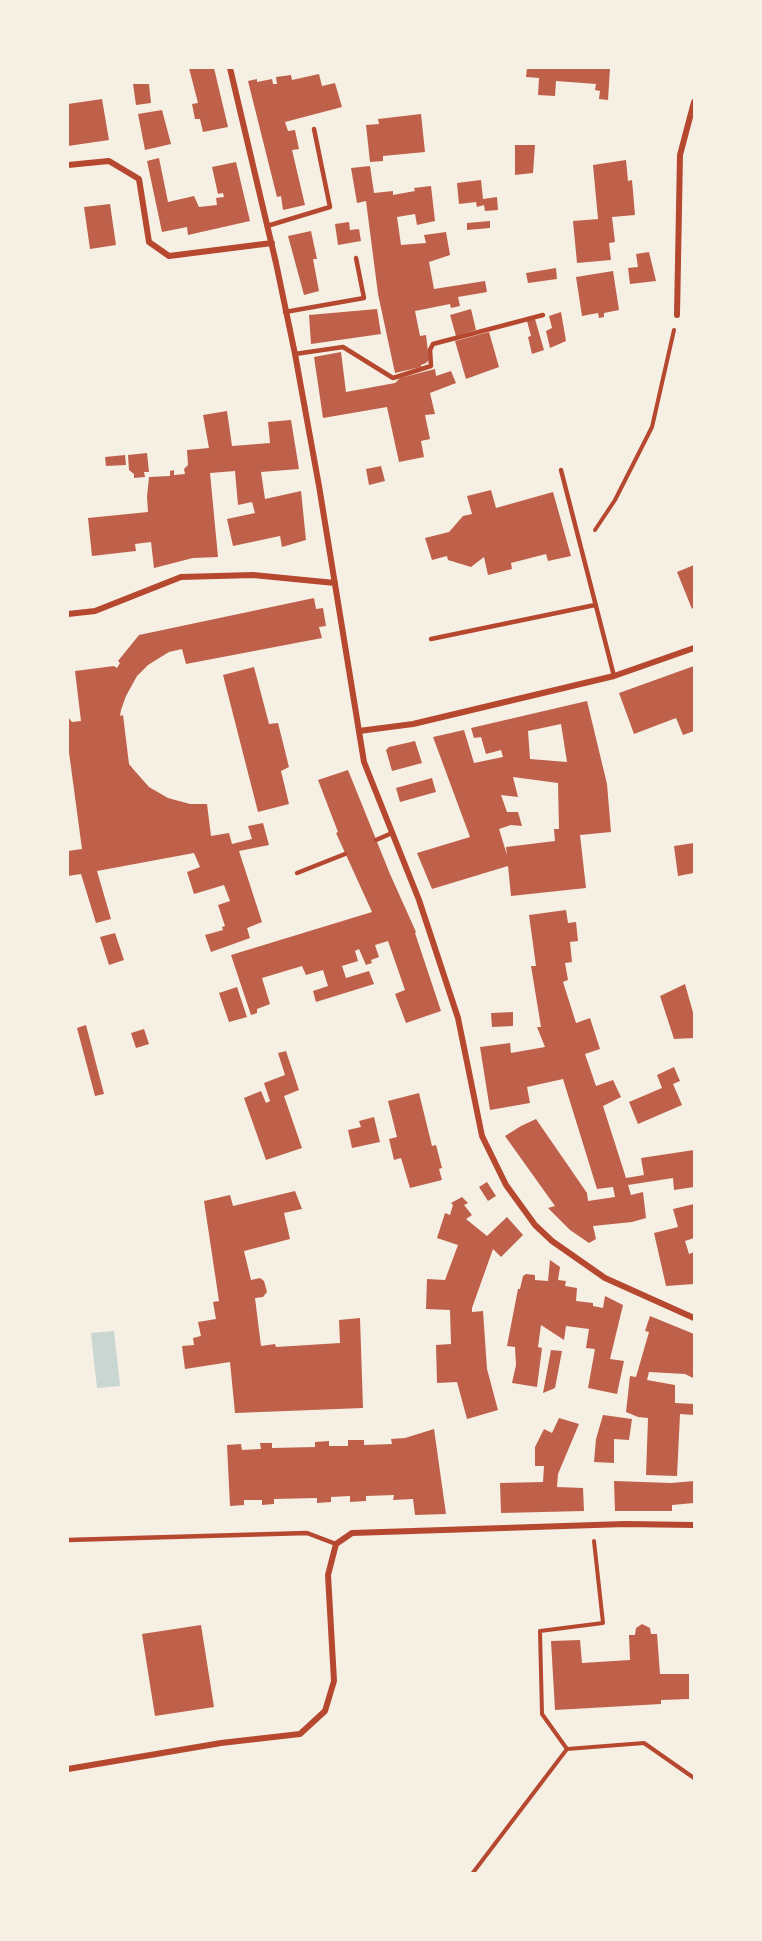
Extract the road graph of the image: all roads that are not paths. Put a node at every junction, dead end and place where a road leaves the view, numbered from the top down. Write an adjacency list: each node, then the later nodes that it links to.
1 (230, 68): 5 (street)
2 (694, 102): 10 (street)
3 (314, 129): 5 (lane)
4 (68, 165): 6 (street)
5 (267, 226): 6 (street)
6 (272, 243): 8 (street)
7 (356, 258): 8 (lane)
8 (285, 312): 11 (street)
9 (543, 315): 11 (lane)
10 (677, 315)
11 (295, 354): 13 (street)
12 (561, 470): 14 (lane)
13 (335, 583): 15 (street); 19 (street)
14 (595, 605): 16 (lane); 18 (lane)
15 (68, 614)
16 (430, 639)
17 (694, 648): 18 (street)
18 (614, 676): 19 (street)
19 (359, 731): 20 (street)
20 (393, 833): 21 (lane); 24 (street)
21 (376, 840)
22 (345, 854): 23 (lane)
23 (297, 873)
24 (694, 1318)
25 (694, 1525): 27 (street)
26 (68, 1540): 27 (lane)
27 (336, 1544): 28 (street)
28 (68, 1769)

